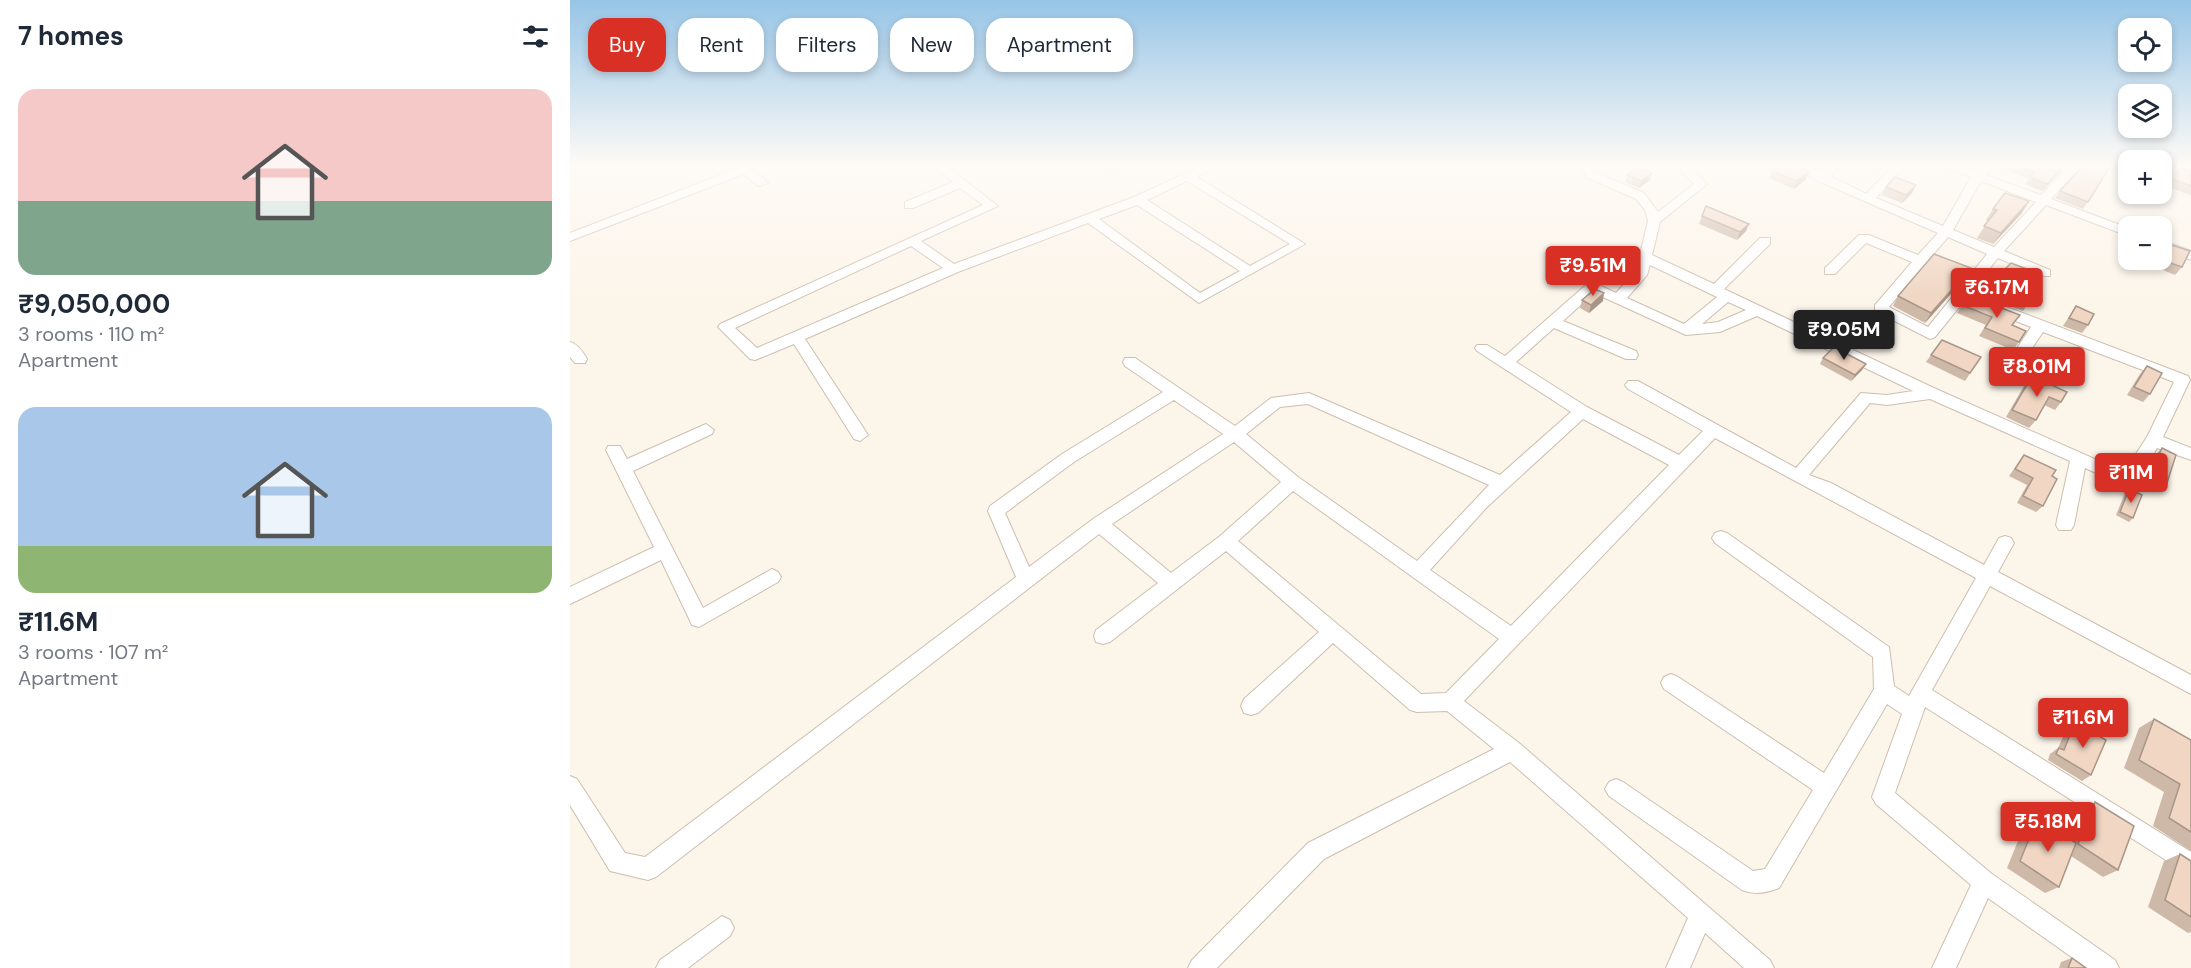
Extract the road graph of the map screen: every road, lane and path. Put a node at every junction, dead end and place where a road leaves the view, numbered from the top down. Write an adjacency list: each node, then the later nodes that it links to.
1 (637, 210): 16 (street)
2 (982, 210): 17 (street)
3 (1110, 210): 12 (street)
4 (1154, 210): 25 (street)
5 (1243, 210): 25 (street)
6 (1651, 210): 13 (street)
7 (1668, 210): 13 (street)
8 (1896, 210): 15 (street)
9 (1958, 210): 15 (street)
10 (2035, 210): 20 (street)
11 (2071, 210): 14 (street)
12 (1089, 218): 24 (street); 25 (street)
13 (1654, 221): 21 (street)
14 (2118, 228)
15 (1947, 230): 20 (street); 23 (street)
16 (570, 237)
17 (912, 241): 24 (street); 35 (street)
18 (1765, 241): 28 (street)
19 (2172, 248): 22 (street)
20 (1995, 253): 27 (street); 29 (street)
21 (1645, 256): 28 (street); 30 (street)
22 (2191, 256)
23 (1920, 261): 26 (street); 29 (street)
24 (952, 269): 35 (street)
25 (1249, 271)
26 (1830, 271)
27 (2045, 273)
28 (1722, 293): 31 (street); 34 (street)
29 (1961, 296): 33 (street)
30 (1619, 298): 32 (street); 34 (street)
31 (1759, 310): 34 (street); 45 (street)
32 (1553, 322): 38 (street); 41 (street)
33 (2040, 325): 42 (street); 51 (street)
34 (1686, 330)
35 (797, 337): 50 (street)
36 (570, 347): 39 (street)
37 (1482, 348): 41 (street)
38 (1631, 356)
39 (580, 359)
40 (1130, 362): 44 (street)
41 (1506, 363): 46 (street)
42 (2013, 365)
43 (1633, 385): 48 (street)
44 (1173, 393): 49 (street); 69 (street)
45 (1931, 393): 54 (street); 57 (street)
46 (1582, 411): 55 (street); 59 (street)
47 (706, 430): 56 (street)
48 (1713, 430): 55 (street); 57 (street)
49 (1235, 434): 58 (street); 59 (street); 60 (street)
50 (860, 435)
51 (2154, 440): 53 (street); 54 (street)
52 (614, 450): 56 (street)
53 (2191, 454)
54 (2079, 458): 61 (street)
55 (1679, 463): 74 (street)
56 (623, 468): 65 (street)
57 (1798, 477): 67 (street)
58 (1292, 482): 63 (street); 66 (street)
59 (1501, 483): 66 (street)
60 (1099, 524): 69 (street); 70 (street)
61 (2065, 525)
62 (1721, 538): 77 (street)
63 (1226, 541): 70 (street); 72 (street)
64 (2006, 543): 67 (street)
65 (663, 551): 68 (street); 71 (street)
66 (1419, 570): 74 (street)
67 (1987, 575): 76 (street); 79 (street)
68 (772, 577)
69 (1026, 579): 82 (street)
70 (1172, 584): 73 (street)
71 (570, 596)
72 (1332, 632): 78 (street); 80 (street)
73 (1103, 636)
74 (1511, 637): 78 (street)
75 (1671, 683): 83 (street)
76 (2191, 685)
77 (1884, 691): 79 (street); 83 (street)
78 (1450, 702): 81 (street)
79 (1917, 702): 85 (street); 86 (street)
80 (1251, 706)
81 (1512, 750): 87 (street); 90 (street)
82 (570, 786)
83 (1827, 787): 84 (street)
84 (1616, 789)
85 (2191, 865)
86 (1984, 882): 93 (street); 94 (street)
87 (1701, 915): 91 (street); 92 (street)
88 (722, 928): 89 (street)
89 (668, 968)
90 (1200, 968)
91 (1678, 968)
92 (1761, 968)
93 (1944, 968)
94 (2107, 968)

